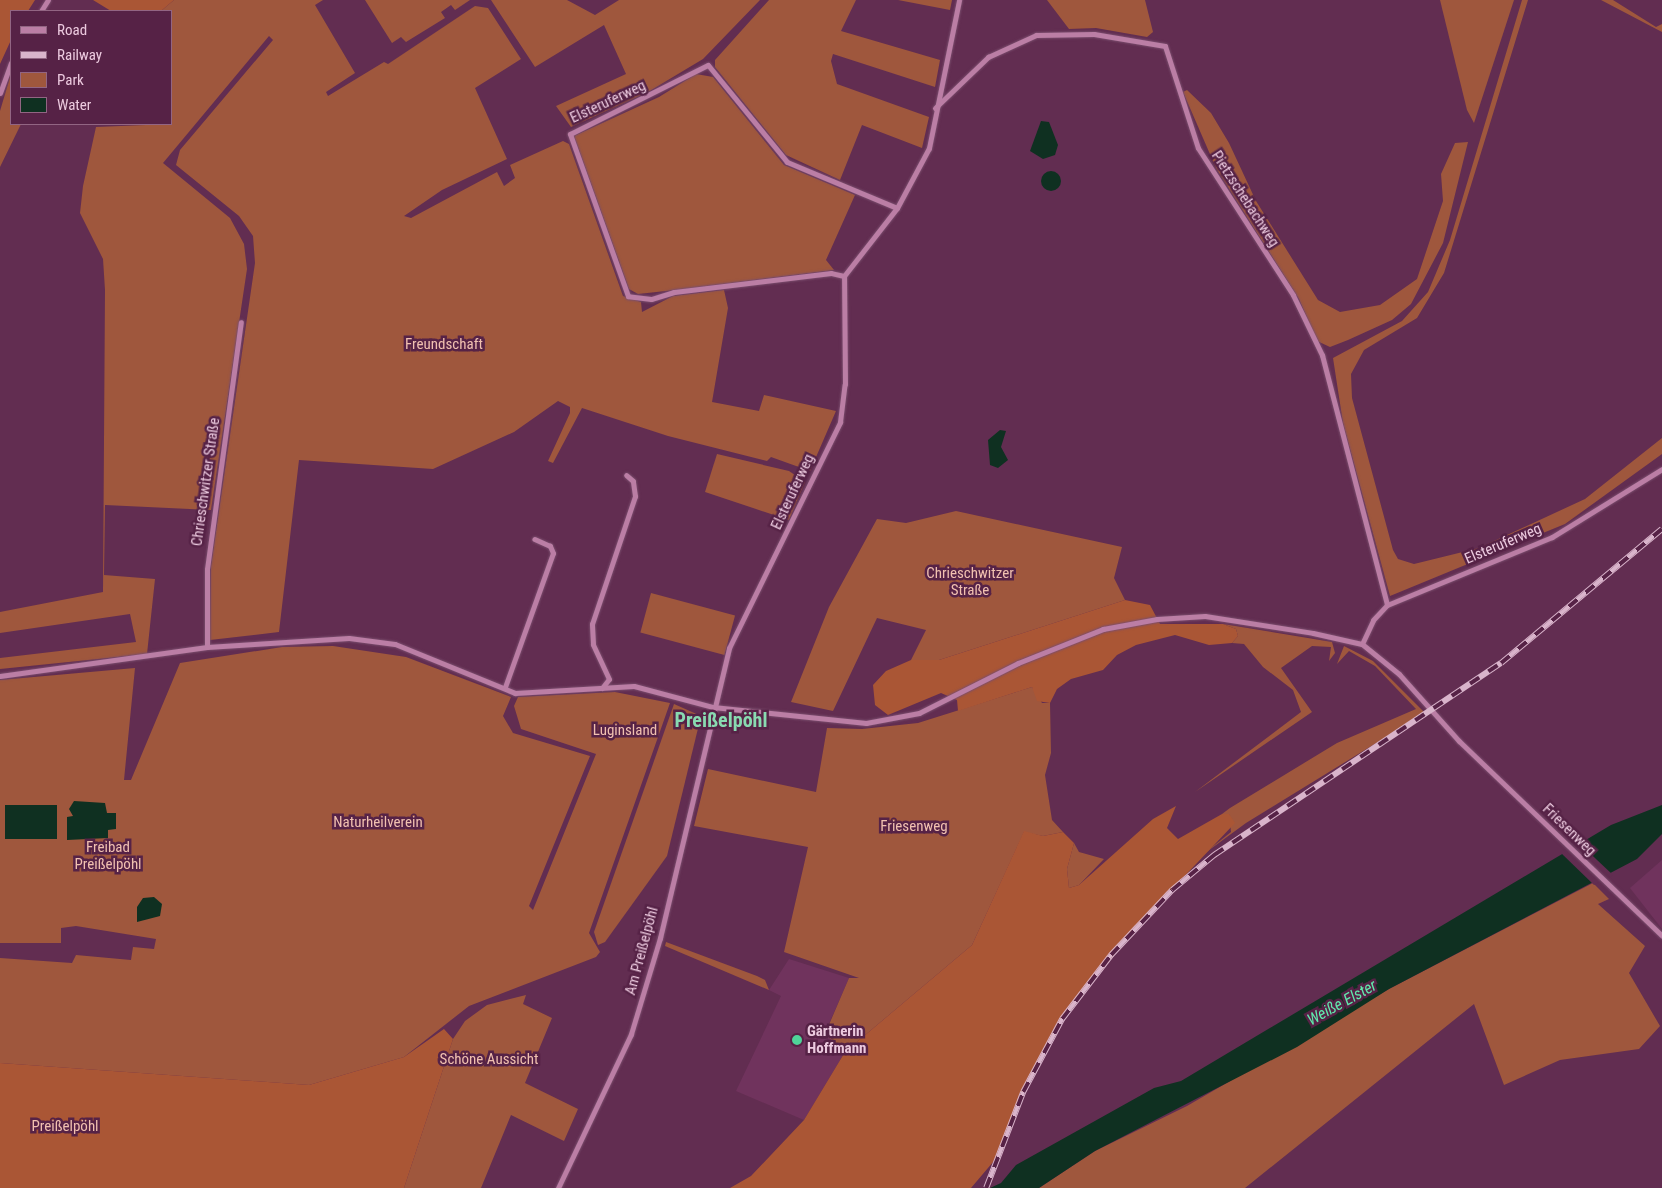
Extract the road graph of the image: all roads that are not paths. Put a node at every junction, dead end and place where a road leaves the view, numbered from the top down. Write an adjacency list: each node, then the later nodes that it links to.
1 (959, 0): 4 (street)
2 (10, 66): 3 (street)
3 (0, 93)
4 (935, 108): 5 (street); 11 (street, Pietzschebachweg)
5 (897, 208): 6 (street); 6 (street, Elsteruferweg)
6 (844, 276): 17 (street, Elsteruferweg)
7 (241, 322): 13 (street, Chrieschwitzer Straße)
8 (1662, 469): 11 (street, Elsteruferweg)
9 (626, 475): 16 (street)
10 (534, 539): 15 (street)
11 (1387, 605): 12 (street, Elsteruferweg)
12 (1362, 644): 17 (street); 18 (street, Friesenweg)
13 (207, 647): 14 (street); 15 (street)
14 (0, 676)
15 (505, 687): 16 (street)
16 (595, 691): 17 (street)
17 (712, 707): 19 (street, Am Preißelpöhl)
18 (1662, 936)
19 (558, 1188)

